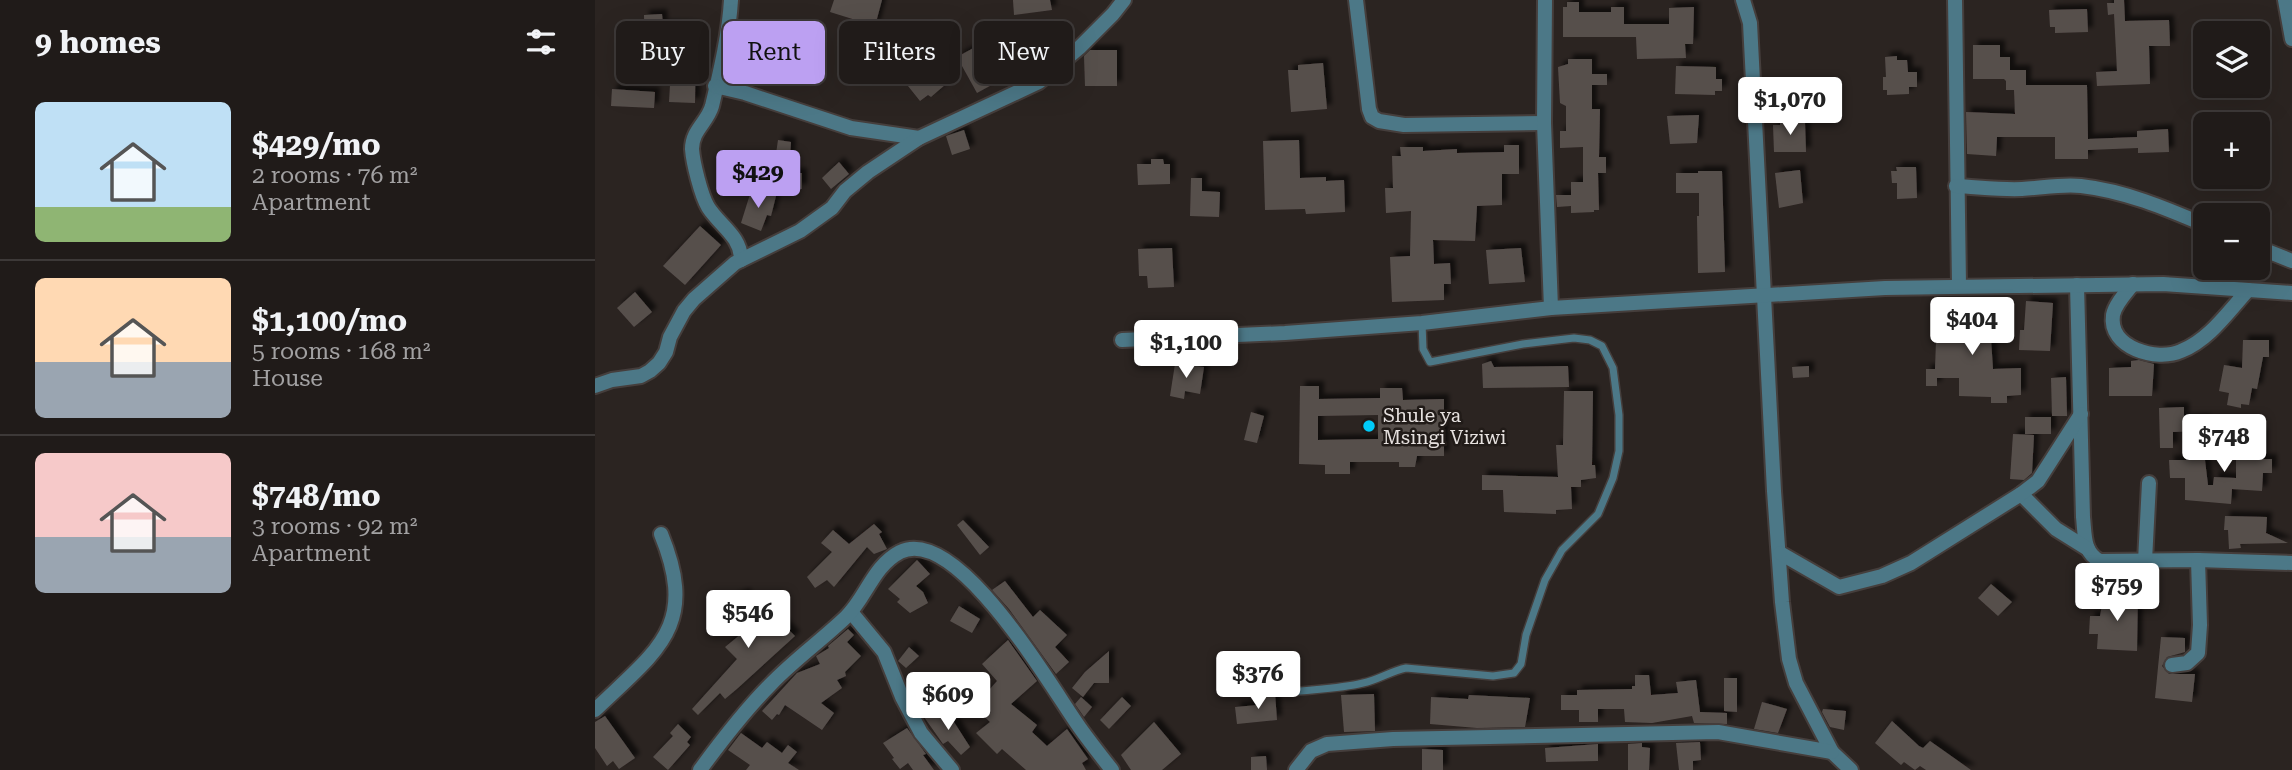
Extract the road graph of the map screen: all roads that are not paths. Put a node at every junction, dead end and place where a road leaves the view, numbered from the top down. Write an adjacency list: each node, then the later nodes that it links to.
1 (731, 0): 9 (street)
2 (1124, 0): 11 (street)
3 (1356, 0): 10 (street)
4 (1545, 0): 10 (street)
5 (1743, 0): 22 (street)
6 (1955, 0): 12 (street)
7 (2285, 0): 8 (street)
8 (2292, 39)
9 (715, 86): 11 (street); 15 (street)
10 (1544, 123): 23 (street)
11 (919, 138): 15 (street)
12 (1956, 186): 13 (street); 18 (street)
13 (2193, 220)
14 (2270, 252): 16 (street)
15 (741, 260): 26 (street)
16 (2292, 261)
17 (2133, 284): 19 (street); 20 (street); 20 (street)
18 (1959, 285): 19 (street); 22 (street)
19 (2077, 285): 27 (street)
20 (2248, 290): 21 (street)
21 (2292, 293)
22 (1764, 296): 23 (street); 32 (street)
23 (1551, 308): 24 (street)
24 (1422, 323): 25 (street); 38 (lane)
25 (1122, 340)
26 (595, 386)
27 (2081, 414): 29 (street); 31 (street)
28 (2149, 483): 34 (street)
29 (2021, 494): 31 (street); 32 (street)
30 (661, 534): 39 (street)
31 (2088, 549): 34 (street)
32 (1780, 553): 40 (street)
33 (2198, 560): 34 (street); 35 (street); 37 (street)
34 (2145, 561)
35 (2292, 563)
36 (851, 612): 41 (street); 42 (street); 43 (street)
37 (2172, 665)
38 (1290, 692)
39 (595, 710)
40 (1832, 752): 44 (street); 45 (street)
41 (700, 770)
42 (952, 770)
43 (1112, 770)
44 (1296, 770)
45 (1851, 770)

